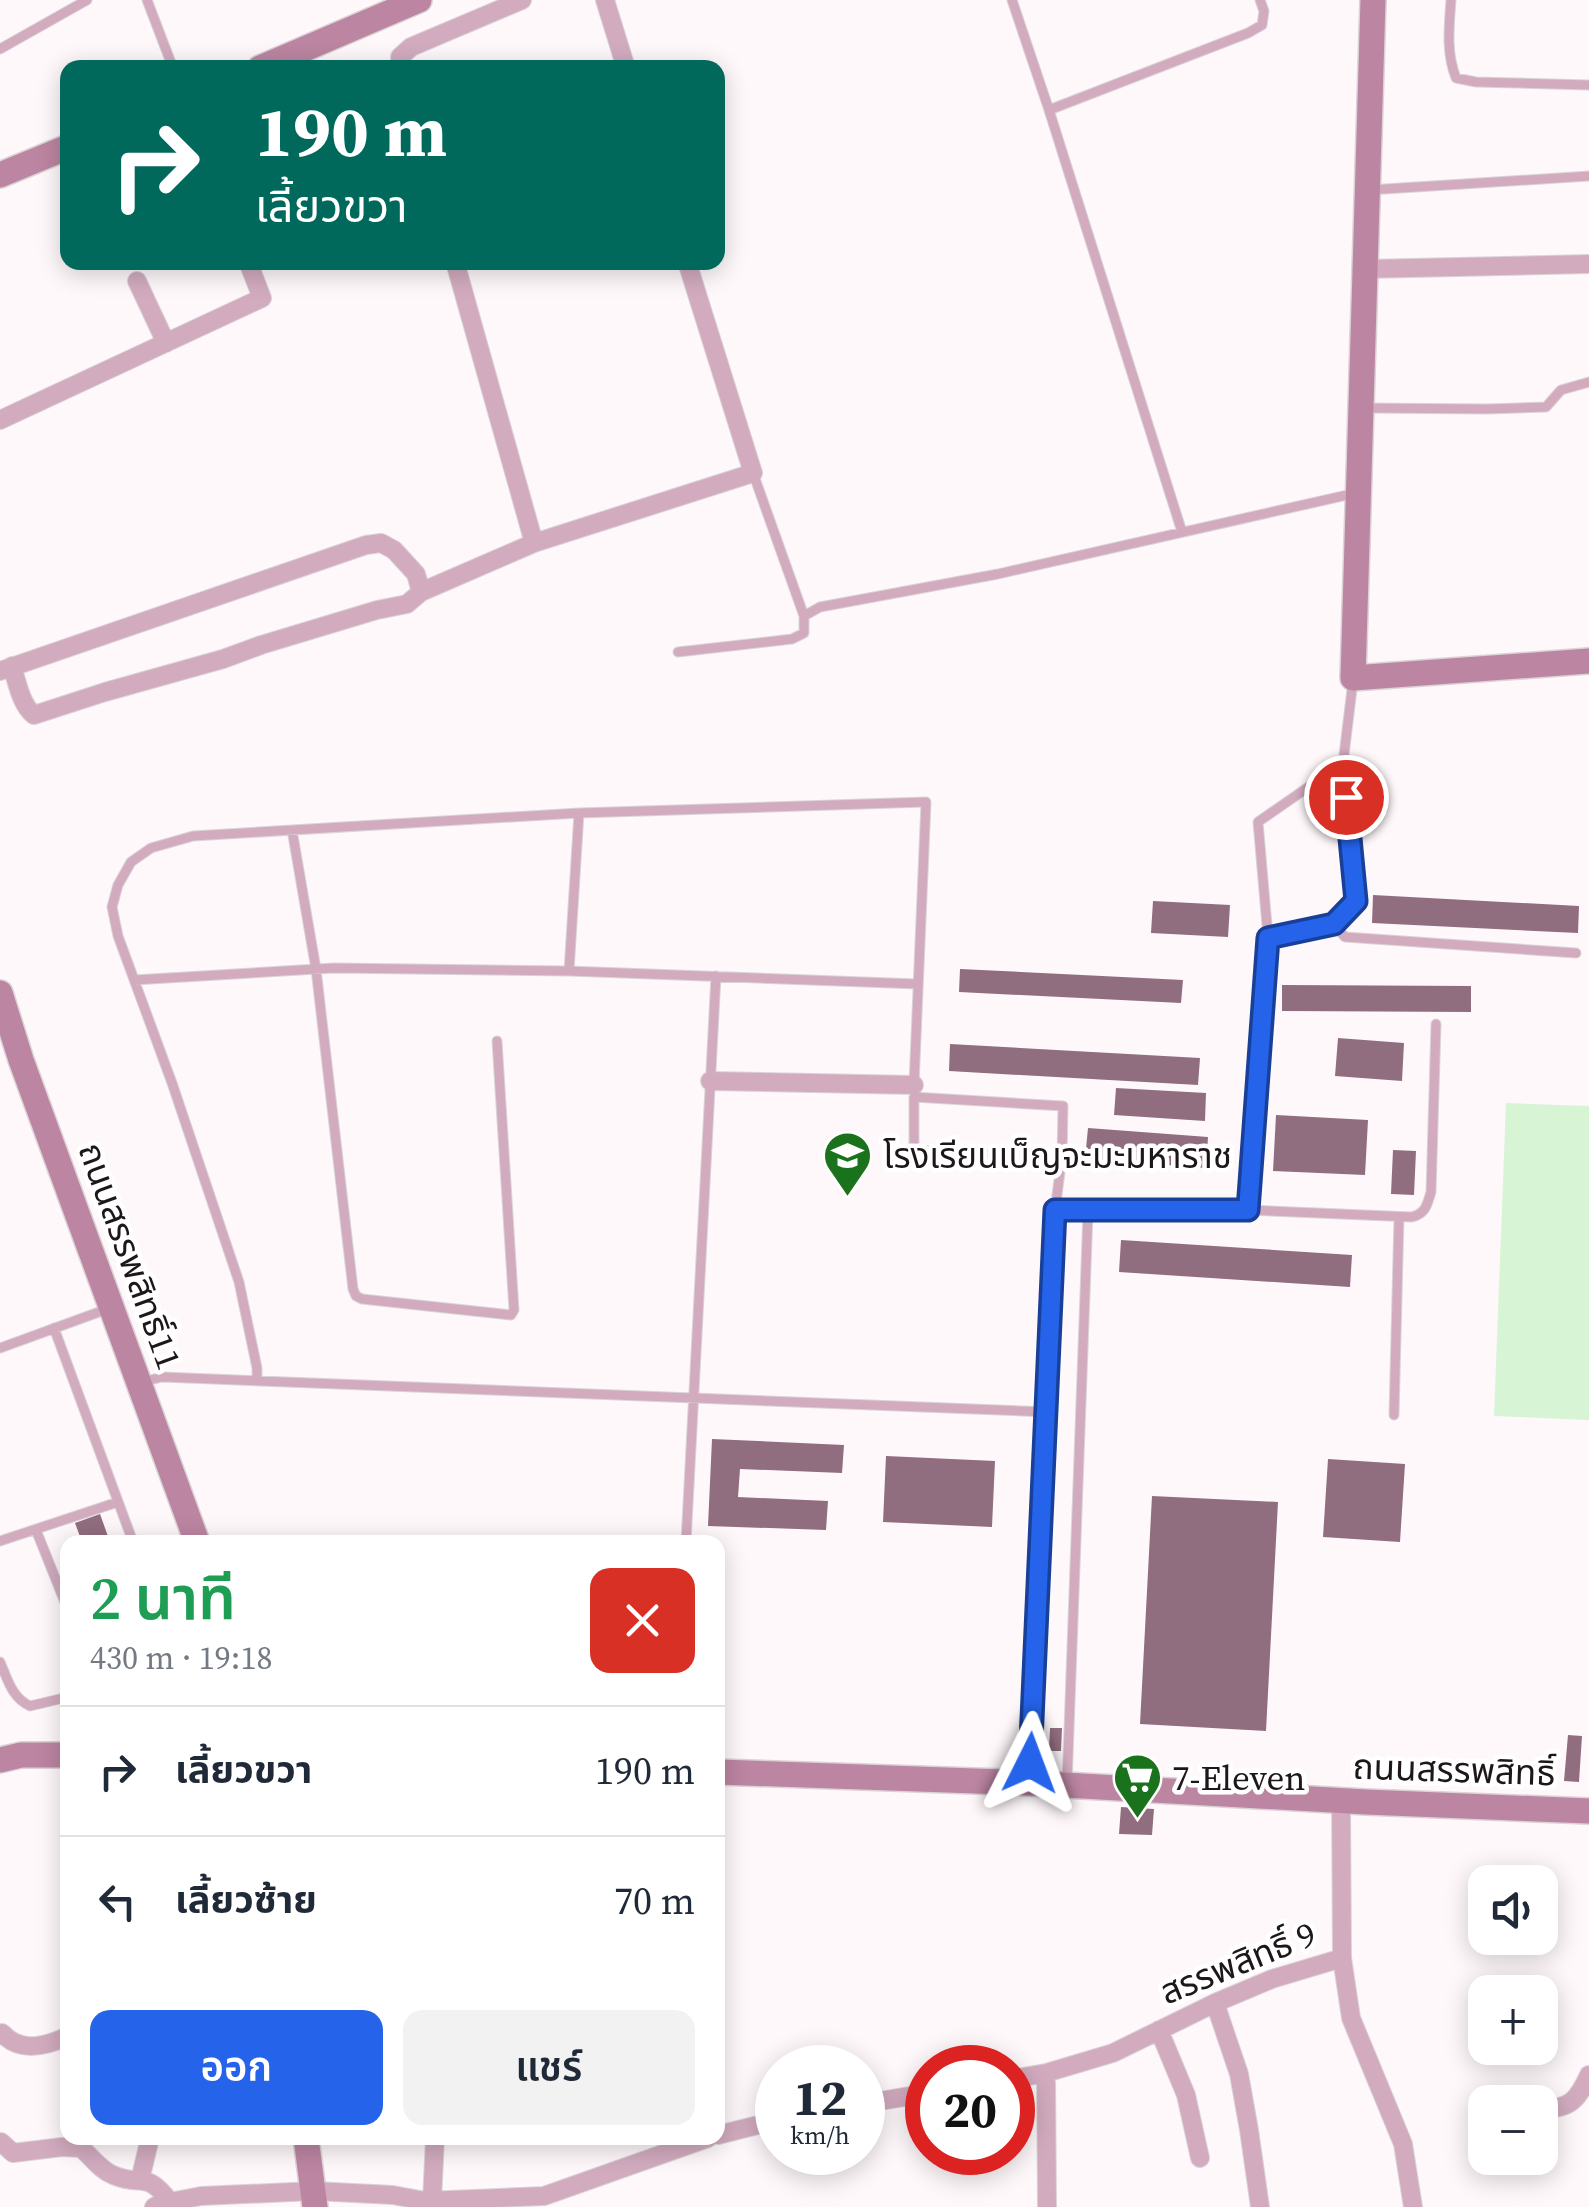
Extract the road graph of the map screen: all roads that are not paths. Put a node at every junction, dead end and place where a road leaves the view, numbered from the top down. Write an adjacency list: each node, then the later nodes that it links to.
1 (87, 0): 10 (lane)
2 (147, 0): 11 (lane)
3 (419, 0): 12 (street)
4 (522, 0): 13 (street)
5 (605, 0): 14 (street)
6 (1012, 0): 16 (lane)
7 (1260, 0): 16 (lane)
8 (1372, 0): 20 (street)
9 (1451, 0): 15 (lane)
10 (0, 49)
11 (170, 60)
12 (279, 60)
13 (400, 60)
14 (624, 60)
15 (1589, 85)
16 (1049, 110): 33 (lane)
17 (60, 151): 18 (street)
18 (0, 175)
19 (1589, 176): 20 (lane)
20 (1366, 190): 22 (street)
21 (1589, 264): 22 (street)
22 (1365, 269): 29 (street)
23 (251, 270): 27 (street)
24 (457, 270): 34 (street)
25 (691, 270): 31 (street)
26 (137, 281): 27 (street)
27 (166, 343): 30 (street)
28 (1589, 382): 29 (lane)
29 (1362, 408): 32 (street)
30 (0, 420)
31 (754, 473): 34 (street); 36 (lane)
32 (1360, 492): 33 (lane); 40 (street)
33 (1182, 532): 36 (lane)
34 (534, 543): 35 (street)
35 (421, 592): 39 (street); 39 (street)
36 (804, 616): 37 (lane)
37 (678, 652)
38 (1589, 661): 40 (street)
39 (6, 668)
40 (1353, 678): 41 (lane)
41 (1343, 763): 44 (lane); 45 (lane)
42 (579, 813): 43 (lane); 48 (lane); 51 (lane)
43 (292, 830): 47 (lane); 50 (lane)
44 (1334, 924): 45 (lane); 46 (lane)
45 (1268, 938): 59 (lane)
46 (1576, 953)
47 (316, 970): 48 (lane); 50 (lane); 54 (lane)
48 (569, 971): 49 (lane)
49 (716, 976): 51 (lane); 55 (lane)
50 (134, 980): 65 (lane)
51 (918, 984): 56 (lane)
52 (0, 993): 62 (street, ถนนสรรพสิทธิ์11)
53 (1436, 1024): 61 (lane)
54 (497, 1041)
55 (710, 1081): 56 (street); 67 (lane)
56 (914, 1091): 57 (lane); 57 (lane)
57 (1062, 1157): 58 (lane)
58 (1055, 1210): 60 (lane); 68 (lane)
59 (1248, 1210): 60 (lane); 61 (lane)
60 (1088, 1212): 83 (lane)
61 (1399, 1216): 69 (lane)
62 (112, 1308): 63 (lane); 66 (street, ถนนสรรพสิทธิ์11)
63 (54, 1328): 64 (lane); 70 (lane)
64 (0, 1348)
65 (257, 1381): 66 (lane); 67 (lane)
66 (139, 1382): 73 (street, ถนนสรรพสิทธิ์11)
67 (693, 1400): 68 (lane); 74 (lane)
68 (1047, 1412): 82 (lane)
69 (1394, 1416)
70 (118, 1502): 71 (lane); 72 (lane)
71 (36, 1530): 75 (lane); 76 (lane)
72 (130, 1535)
73 (194, 1535)
74 (686, 1535)
75 (0, 1541)
76 (60, 1590)
77 (0, 1662): 78 (lane)
78 (60, 1699)
79 (7, 1755): 80 (street)
80 (60, 1755)
81 (725, 1772): 82 (street, ถนนสรรพสิทธิ์)
82 (1029, 1783): 83 (street, ถนนสรรพสิทธิ์)
83 (1067, 1785): 84 (street, ถนนสรรพสิทธิ์)
84 (1341, 1801): 85 (street, ถนนสรรพสิทธิ์); 86 (street, สรรพสิทธิ์ 9)
85 (1589, 1811)
86 (1342, 1958): 87 (street, สรรพสิทธิ์ 9); 109 (street)
87 (1215, 2003): 88 (street, สรรพสิทธิ์ 9); 108 (street)
88 (1159, 2030): 91 (street, สรรพสิทธิ์ 9); 102 (street)
89 (2, 2033): 90 (street)
90 (60, 2040)
91 (1046, 2073): 92 (street, สรรพสิทธิ์ 9); 107 (street)
92 (1035, 2075)
93 (1589, 2075): 94 (street)
94 (1558, 2107)
95 (755, 2126): 96 (street)
96 (725, 2133)
97 (1, 2142): 103 (street)
98 (148, 2145): 103 (street)
99 (307, 2145): 104 (street)
100 (433, 2145): 105 (street)
101 (688, 2145): 105 (street)
102 (1200, 2158)
103 (140, 2180): 106 (street)
104 (314, 2199): 105 (street); 106 (street)
105 (428, 2203)
106 (162, 2204)
107 (1047, 2207)
108 (1260, 2207)
109 (1413, 2207)

